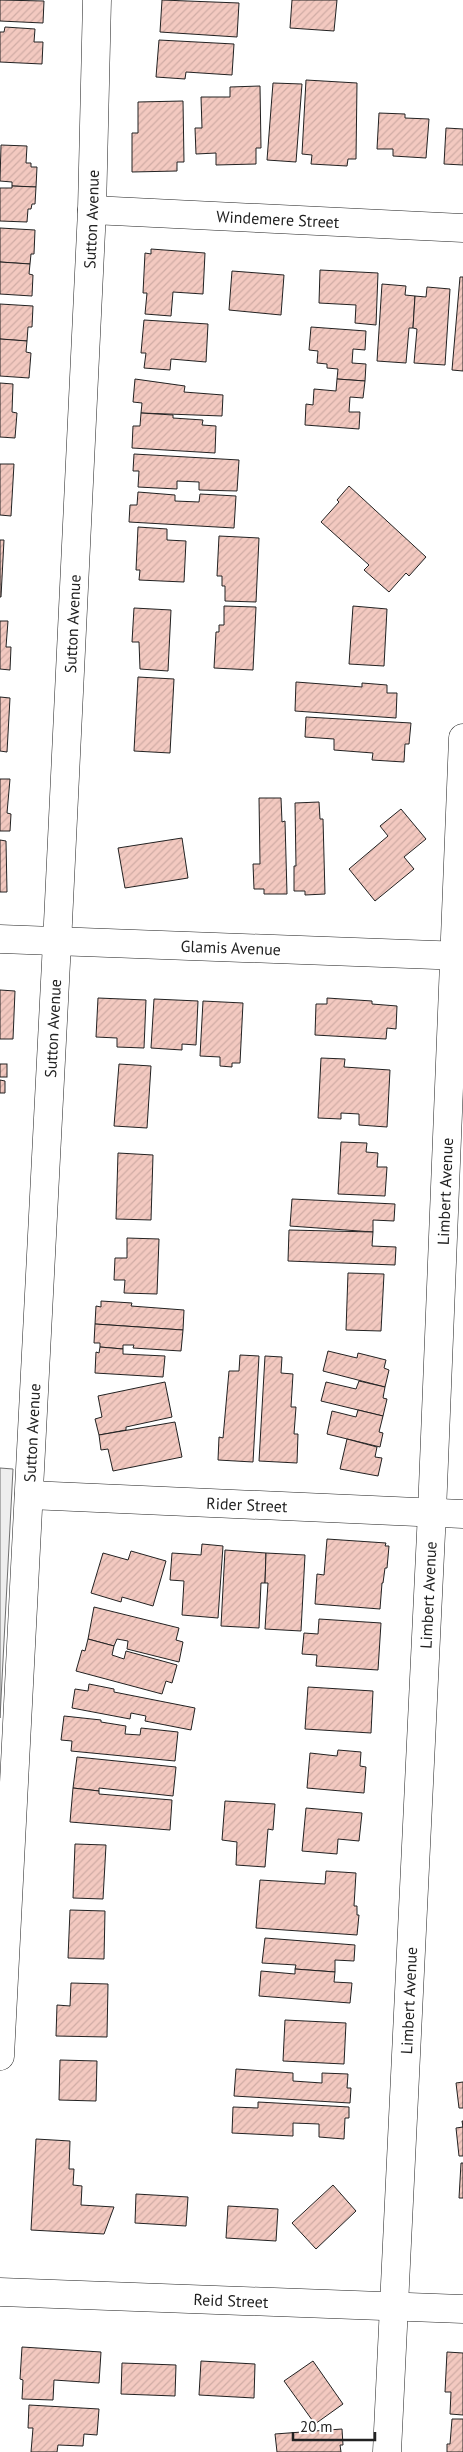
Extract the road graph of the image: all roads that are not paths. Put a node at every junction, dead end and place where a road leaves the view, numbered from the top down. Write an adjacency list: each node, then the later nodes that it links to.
1 (97, 0): 2 (street, Sutton Avenue)
2 (92, 210): 3 (street, Windemere Street); 6 (street, Sutton Avenue)
3 (463, 228)
4 (463, 738): 7 (street, Limbert Avenue)
5 (0, 939): 6 (street, Glamis Avenue)
6 (57, 941): 7 (street, Glamis Avenue); 8 (street, Sutton Avenue)
7 (458, 955): 9 (street, Limbert Avenue)
8 (29, 1495): 9 (street, Rider Street); 11 (street, Sutton Avenue)
9 (432, 1512): 10 (street, Rider Street); 14 (street, Limbert Avenue)
10 (463, 1514)
11 (2, 1972): 12 (street, Sutton Avenue)
12 (0, 2056)
13 (0, 2292): 14 (street, Reid Street)
14 (393, 2307): 15 (street, Reid Street); 16 (street, Limbert Avenue)
15 (463, 2310)
16 (387, 2452)

